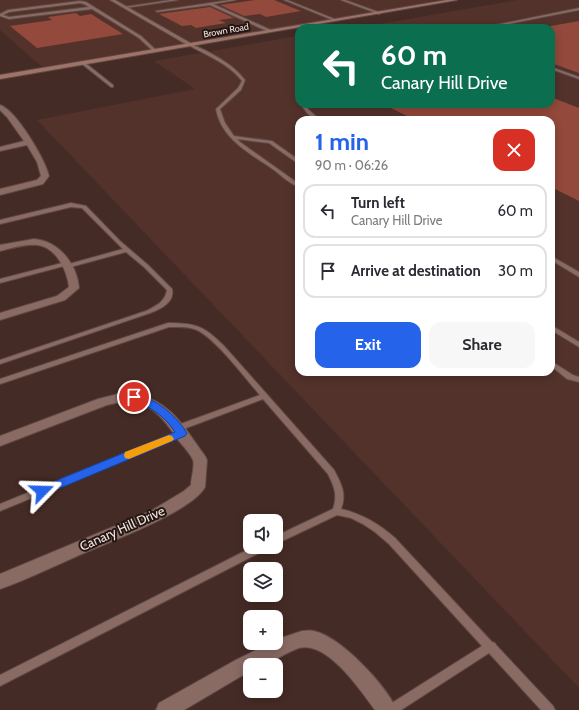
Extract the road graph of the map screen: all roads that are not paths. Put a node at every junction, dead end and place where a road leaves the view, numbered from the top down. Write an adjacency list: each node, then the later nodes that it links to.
1 (112, 0): 10 (street)
2 (177, 0): 10 (lane)
3 (235, 0): 8 (lane)
4 (285, 0): 14 (lane)
5 (342, 0): 13 (lane)
6 (455, 0): 7 (main road, Brown Road)
7 (442, 1): 13 (main road, Brown Road)
8 (210, 4): 12 (lane); 18 (lane)
9 (92, 8): 9 (lane); 20 (lane)
10 (125, 8): 19 (street)
11 (579, 9): 16 (lane)
12 (157, 11)
13 (380, 13): 14 (main road, Brown Road)
14 (336, 20): 15 (main road, Brown Road)
15 (314, 24)
16 (503, 24)
17 (295, 27): 18 (main road, Brown Road)
18 (270, 32): 19 (main road, Brown Road)
19 (191, 45): 20 (main road, Brown Road); 29 (lane)
20 (155, 51): 21 (main road, Brown Road)
21 (83, 63): 23 (main road, Brown Road); 25 (lane)
22 (555, 69): 24 (lane)
23 (0, 77)
24 (579, 78)
25 (112, 86)
26 (0, 107): 30 (street)
27 (305, 108): 28 (lane)
28 (313, 116)
29 (233, 137): 32 (lane); 33 (lane)
30 (30, 142): 31 (street); 34 (street)
31 (0, 148)
32 (295, 159)
33 (295, 183)
34 (0, 192)
35 (0, 222): 37 (lane)
36 (0, 248): 39 (street)
37 (127, 250): 39 (lane); 45 (lane)
38 (555, 260): 40 (lane)
39 (66, 265): 41 (lane); 42 (street)
40 (579, 274)
41 (0, 281)
42 (0, 317)
43 (555, 330): 44 (lane)
44 (579, 345)
45 (0, 362)
46 (555, 366): 47 (lane)
47 (579, 380)
48 (0, 382): 49 (lane)
49 (265, 396): 50 (lane); 53 (lane)
50 (180, 431): 51 (street, Canary Hill Drive); 52 (lane); 56 (street, Canary Hill Drive)
51 (0, 441)
52 (0, 508)
53 (336, 511): 54 (lane); 57 (lane)
54 (283, 537)
55 (248, 554): 58 (lane)
56 (0, 582)
57 (491, 646): 61 (lane); 62 (lane)
58 (0, 681)
59 (166, 710): 60 (street)
60 (387, 710)
61 (391, 710)
62 (549, 710)

